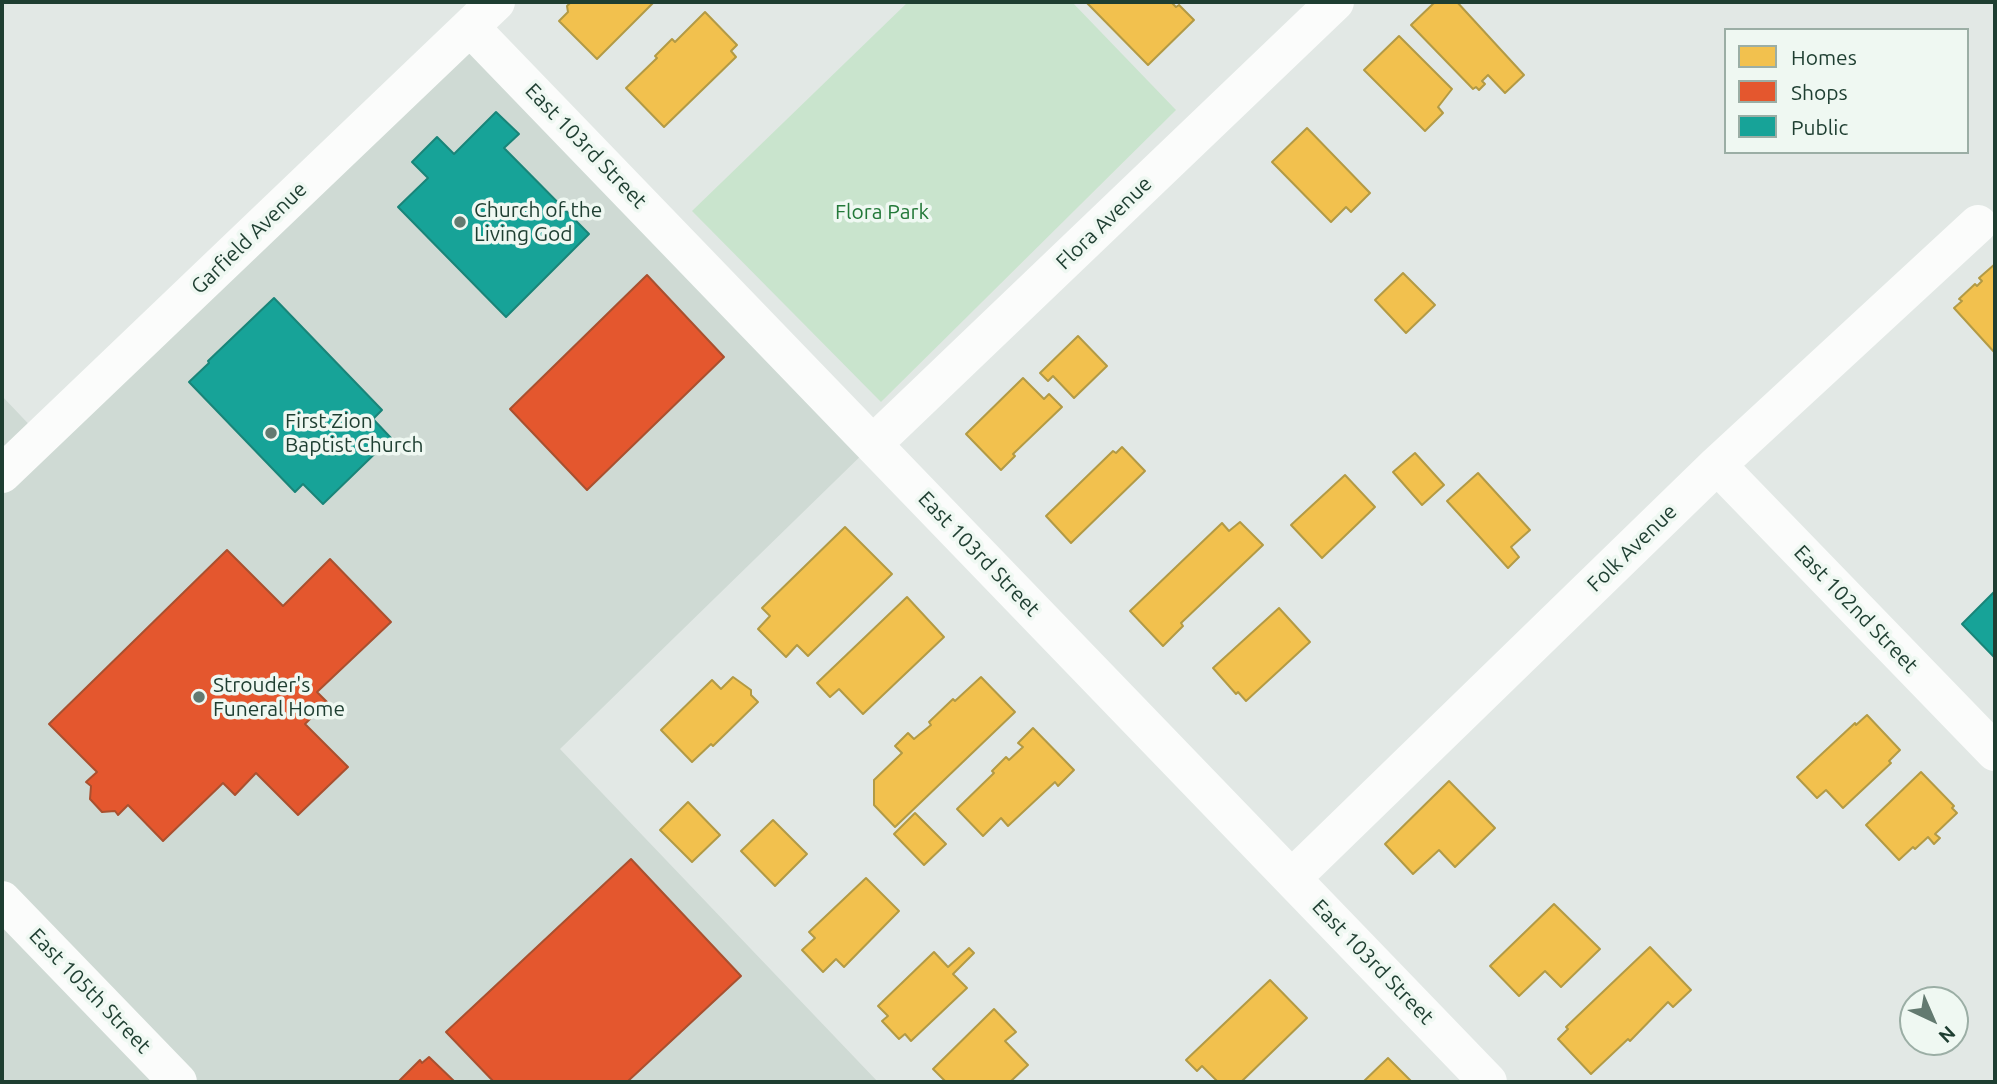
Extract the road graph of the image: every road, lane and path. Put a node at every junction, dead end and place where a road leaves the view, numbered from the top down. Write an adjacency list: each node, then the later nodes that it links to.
1 (1335, 2): 4 (street, Flora Avenue)
2 (483, 14): 4 (street, East 103rd Street); 6 (street, Garfield Avenue)
3 (1978, 224): 5 (street, Folk Avenue)
4 (873, 444): 8 (street, East 103rd Street)
5 (1717, 465): 7 (street, East 102nd Street); 8 (street, Folk Avenue)
6 (2, 474)
7 (1995, 752)
8 (1292, 878): 11 (street, East 103rd Street)
9 (2, 900): 10 (street, East 105th Street)
10 (178, 1082)
11 (1488, 1082)

